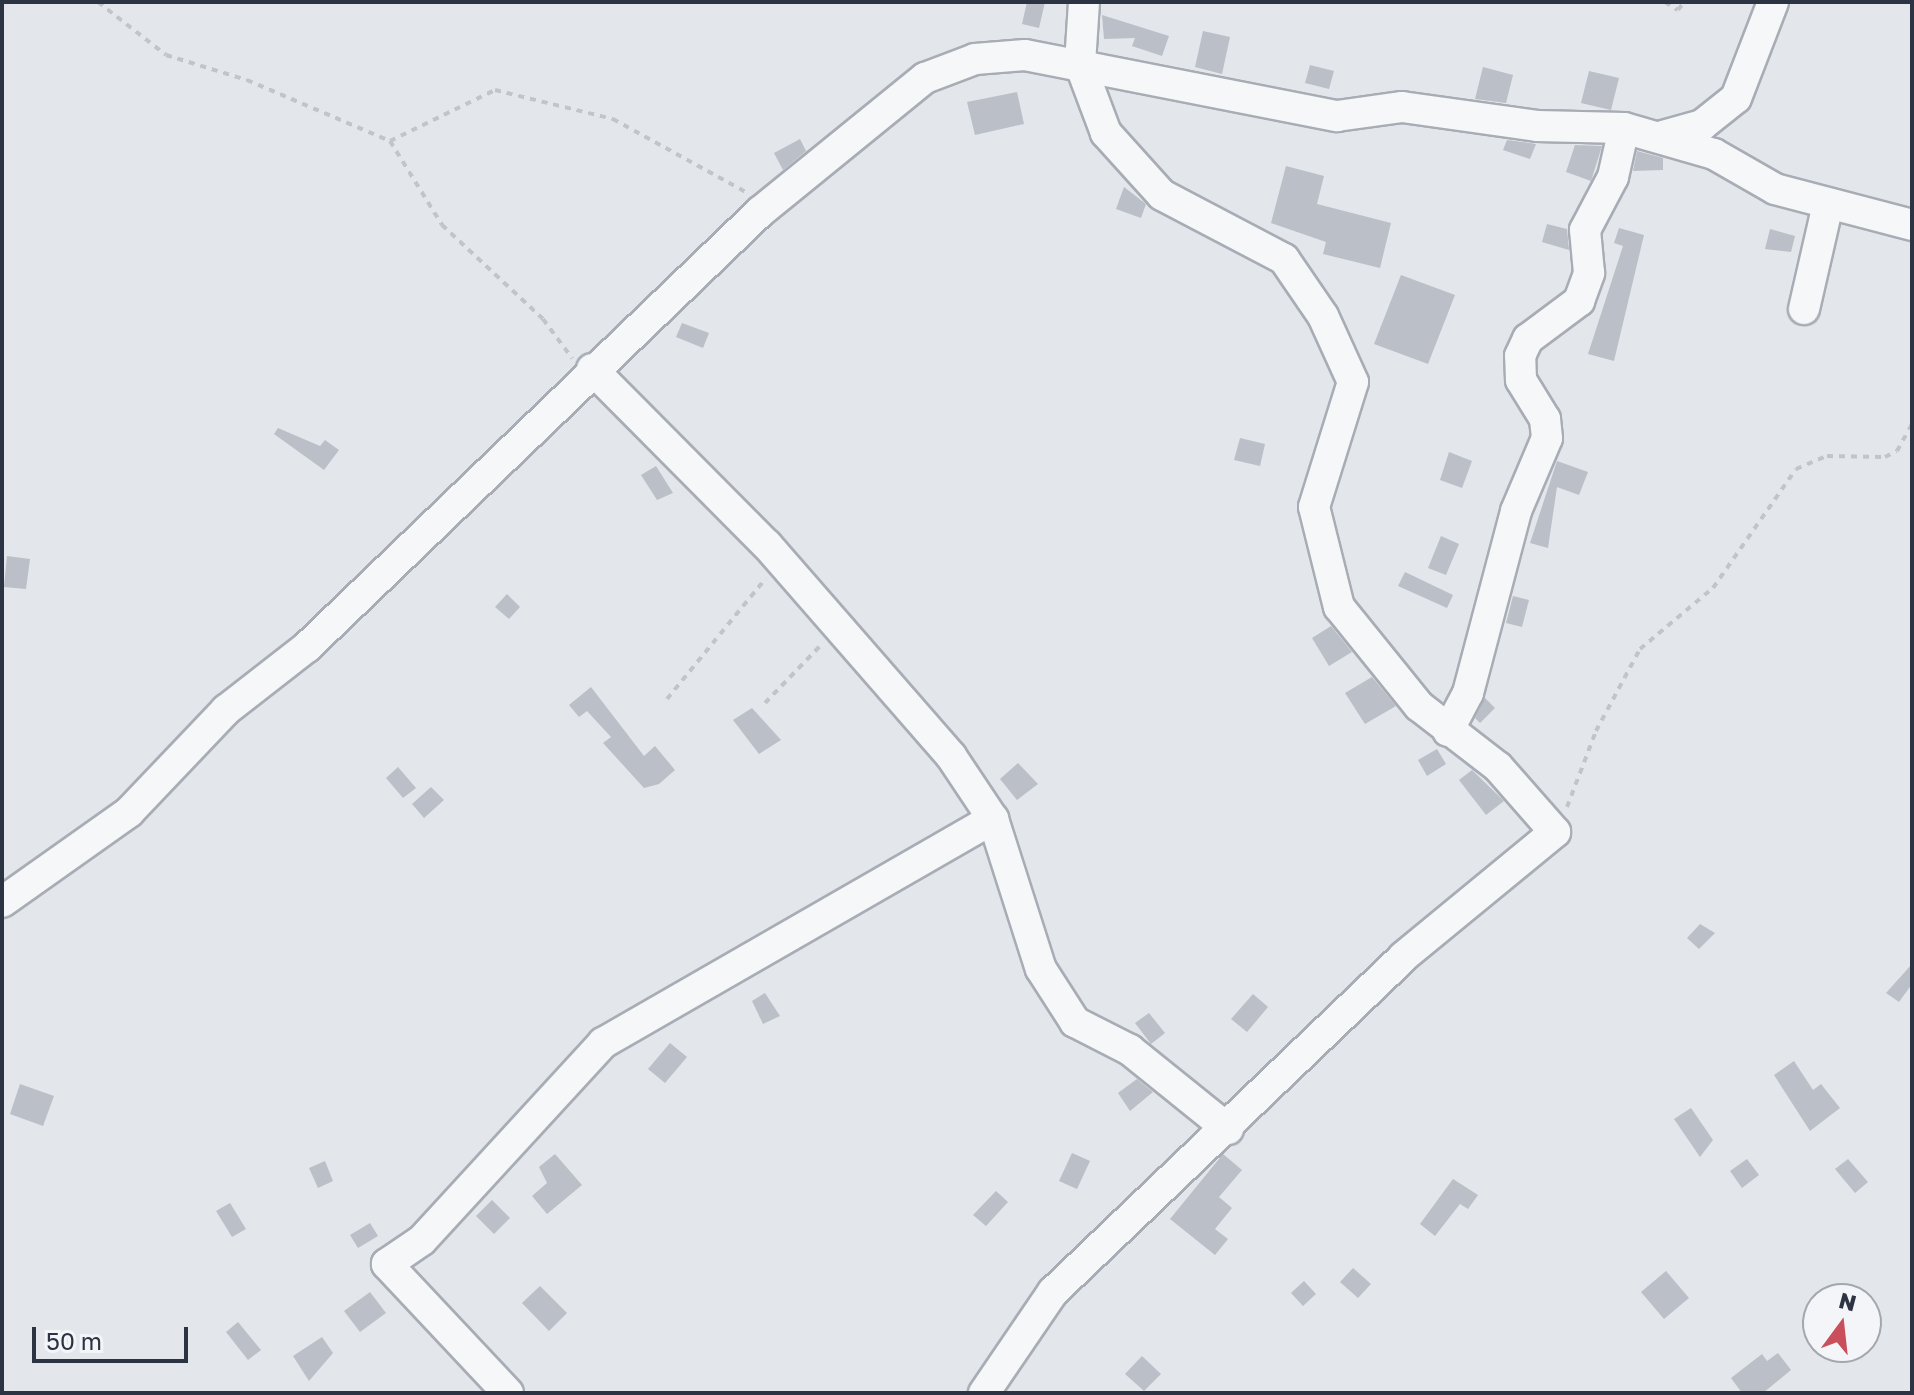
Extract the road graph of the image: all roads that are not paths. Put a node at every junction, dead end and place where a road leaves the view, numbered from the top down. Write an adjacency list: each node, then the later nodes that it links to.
1 (1084, 2): 3 (street)
2 (1773, 2): 5 (street)
3 (1080, 64): 4 (street); 9 (street); 10 (street)
4 (1624, 128): 5 (street); 10 (street)
5 (1663, 136): 6 (street)
6 (1828, 204): 7 (street); 8 (street)
7 (1912, 225)
8 (1804, 309)
9 (592, 369): 11 (street); 12 (street)
10 (1448, 731): 13 (street)
11 (993, 819): 13 (street); 14 (street)
12 (2, 902)
13 (1228, 1129): 15 (street)
14 (508, 1393)
15 (984, 1393)

